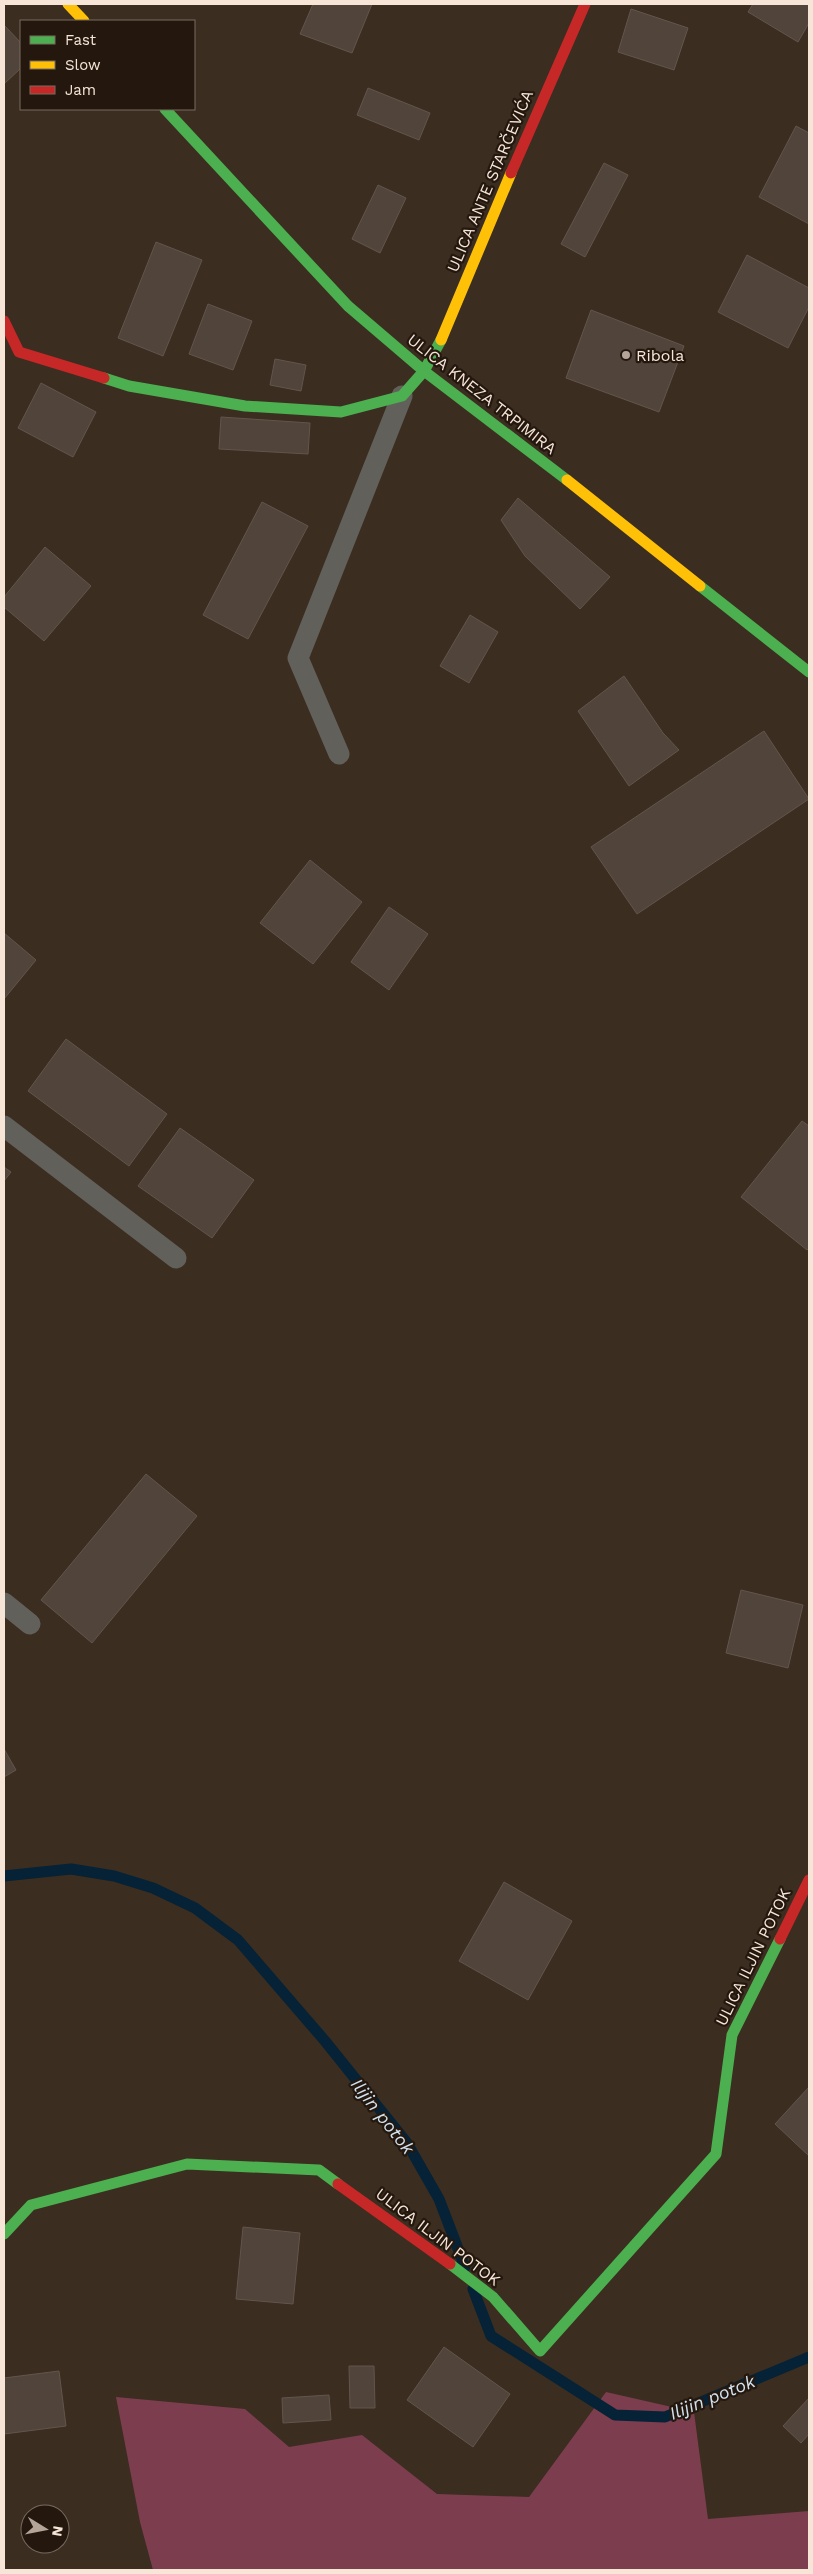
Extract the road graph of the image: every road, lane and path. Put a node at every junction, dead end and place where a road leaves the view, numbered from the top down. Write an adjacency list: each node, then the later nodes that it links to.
1 (68, 4): 3 (street)
2 (585, 4): 6 (street, ULICA ANTE STARČEVIĆA)
3 (83, 20)
4 (166, 110): 6 (street, ULICA KNEZA TRPIMIRA)
5 (4, 321): 7 (street)
6 (424, 371): 7 (street, ULICA ANTE STARČEVIĆA); 8 (street, ULICA KNEZA TRPIMIRA)
7 (402, 396): 9 (lane)
8 (809, 672)
9 (339, 754)
10 (4, 1126): 11 (lane)
11 (176, 1258)
12 (4, 1603): 13 (lane)
13 (30, 1624)
14 (809, 1880): 15 (street, ULICA ILJIN POTOK)
15 (4, 2234)

